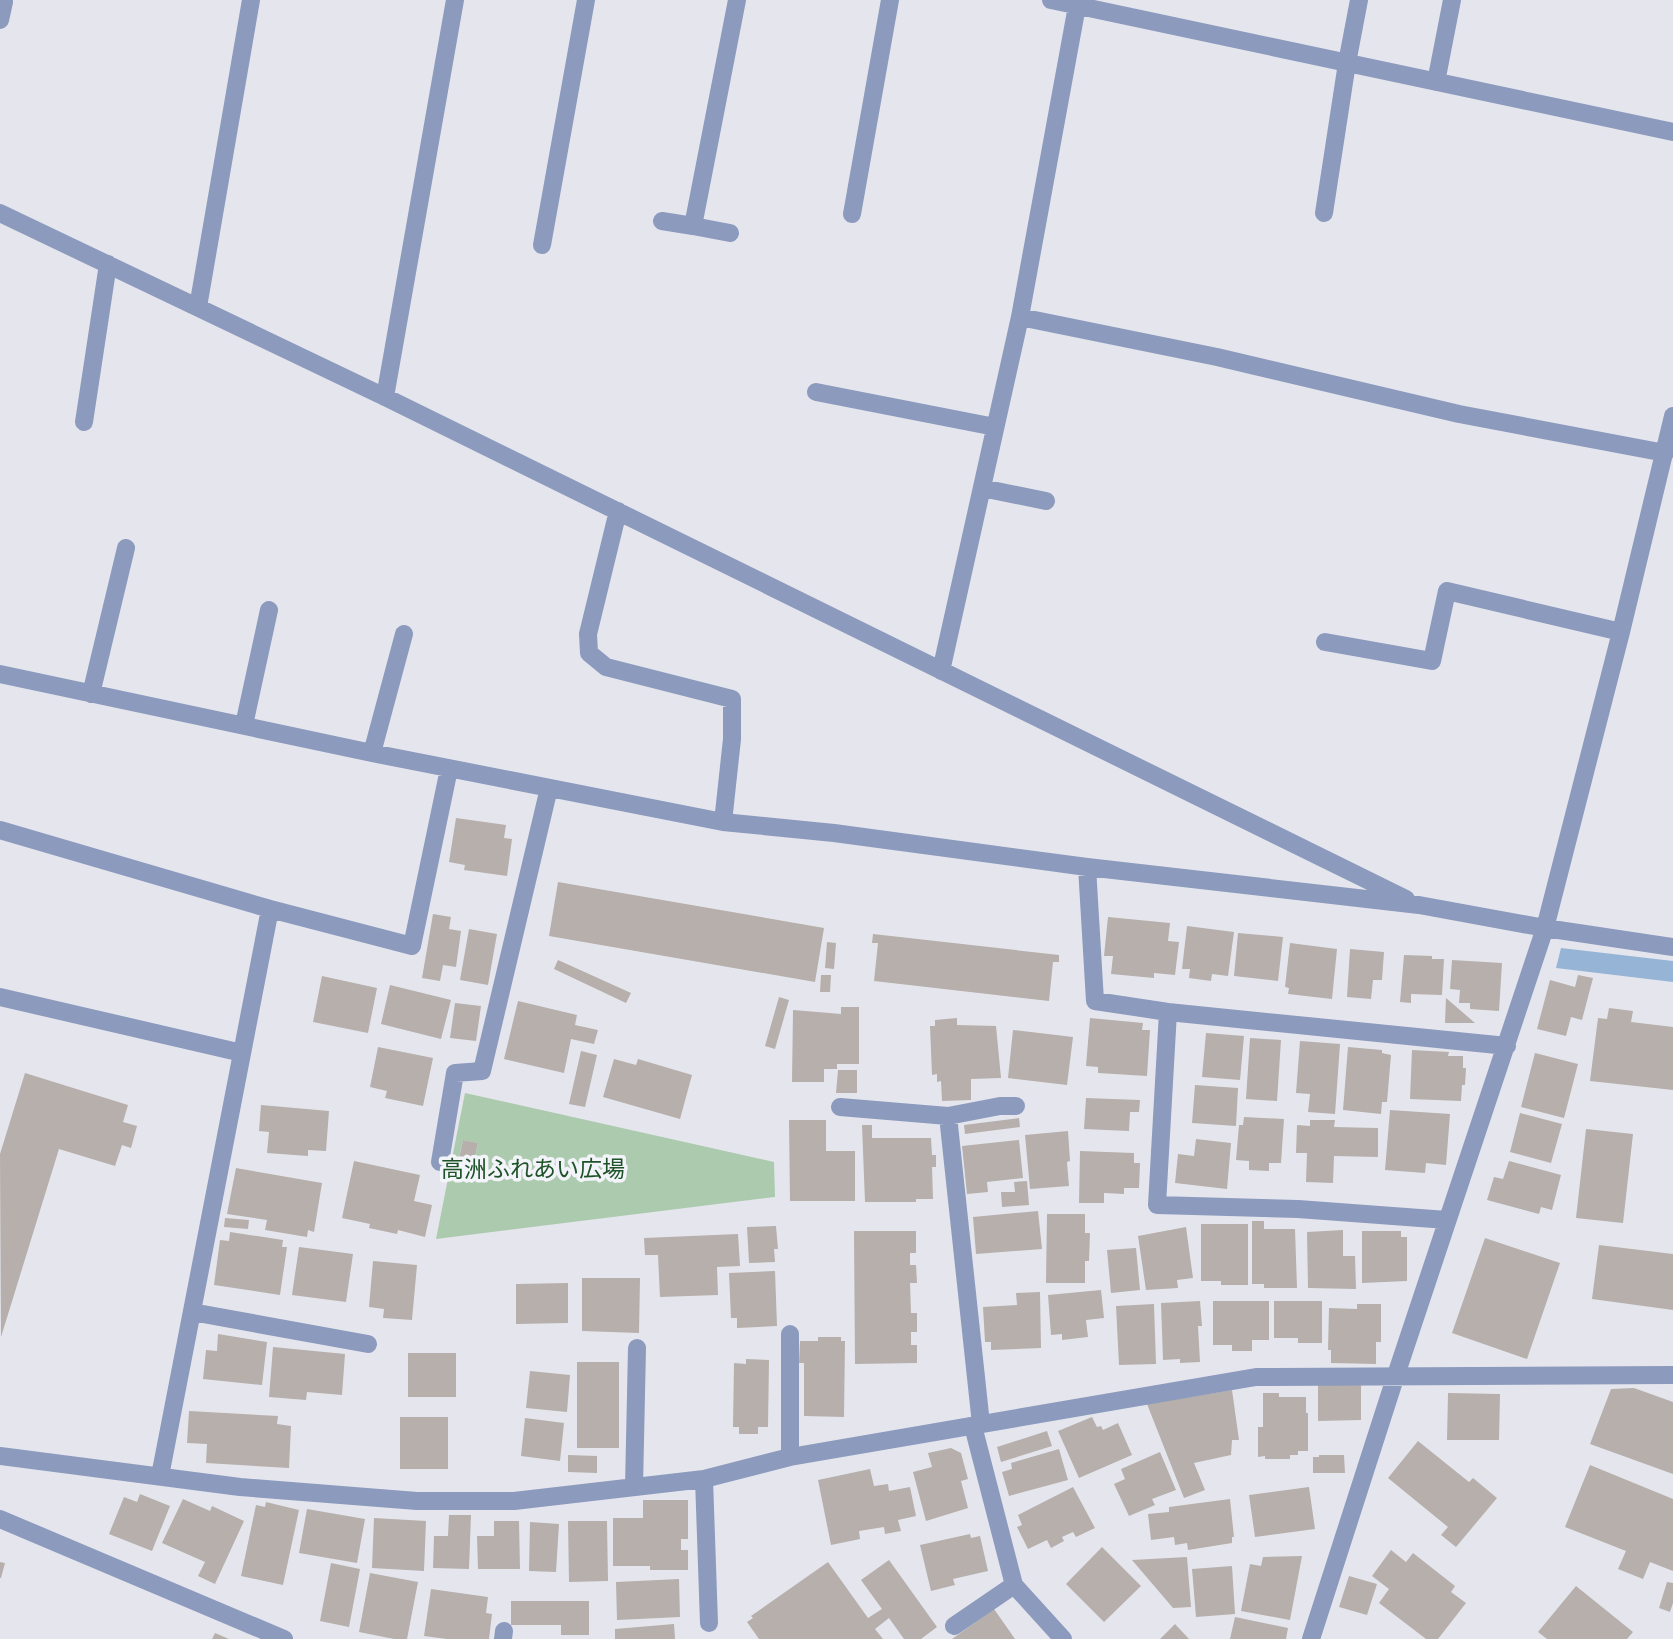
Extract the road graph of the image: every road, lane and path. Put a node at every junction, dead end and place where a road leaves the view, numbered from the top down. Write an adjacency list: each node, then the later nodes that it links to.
1 (251, 0): 21 (street)
2 (454, 0): 24 (street)
3 (586, 0): 19 (street)
4 (737, 0): 17 (street)
5 (890, 0): 15 (street)
6 (1051, 0): 9 (street)
7 (1359, 0): 10 (street)
8 (1452, 0): 11 (street)
9 (1076, 6): 10 (street); 22 (street)
10 (1347, 63): 11 (street); 14 (street)
11 (1436, 82): 12 (street)
12 (1673, 132)
13 (0, 213): 20 (street)
14 (1324, 213)
15 (852, 214)
16 (662, 221): 17 (street)
17 (694, 226): 18 (street)
18 (730, 233)
19 (542, 245)
20 (108, 264): 21 (street); 26 (street)
21 (198, 307): 24 (street)
22 (1020, 317): 27 (street); 28 (street)
23 (816, 392): 27 (street)
24 (385, 397): 31 (street)
25 (1673, 416): 28 (street)
26 (84, 422)
27 (995, 427): 29 (street)
28 (1665, 453): 34 (street)
29 (982, 488): 30 (street); 37 (street)
30 (1046, 501)
31 (618, 511): 37 (street); 44 (street)
32 (126, 548): 39 (street)
33 (269, 610): 40 (street)
34 (1621, 632): 36 (street); 49 (street)
35 (404, 634): 41 (street)
36 (1325, 642)
37 (941, 671): 47 (street)
38 (0, 674): 39 (street)
39 (91, 694): 40 (street)
40 (244, 725): 41 (street)
41 (372, 753): 42 (street)
42 (449, 769): 43 (street); 48 (street)
43 (549, 788): 44 (street); 58 (street)
44 (723, 822): 46 (street)
45 (0, 830): 48 (street)
46 (1087, 867): 47 (street); 52 (street)
47 (1419, 905): 49 (street)
48 (270, 909): 54 (street)
49 (1545, 928): 50 (street); 53 (street)
50 (1673, 947)
51 (0, 997): 54 (street)
52 (1168, 1012): 53 (street); 59 (street)
53 (1507, 1046): 59 (street)
54 (242, 1053): 60 (street)
55 (1016, 1106): 57 (street)
56 (840, 1107): 57 (street)
57 (948, 1116): 66 (street)
58 (440, 1162)
59 (1447, 1220): 65 (street)
60 (192, 1312): 62 (street); 69 (street)
61 (790, 1334): 68 (street)
62 (368, 1344)
63 (637, 1348): 71 (street)
64 (1673, 1375): 65 (street)
65 (1396, 1376): 66 (street); 78 (street)
66 (977, 1425): 68 (street); 73 (street)
67 (0, 1456): 69 (street)
68 (790, 1457): 70 (street)
69 (160, 1476): 71 (street)
70 (704, 1479): 71 (street); 74 (street)
71 (634, 1487)
72 (0, 1519): 76 (street)
73 (1014, 1585): 75 (street); 77 (street)
74 (709, 1623)
75 (954, 1626)
76 (284, 1639)
77 (1063, 1639)
78 (1311, 1639)

